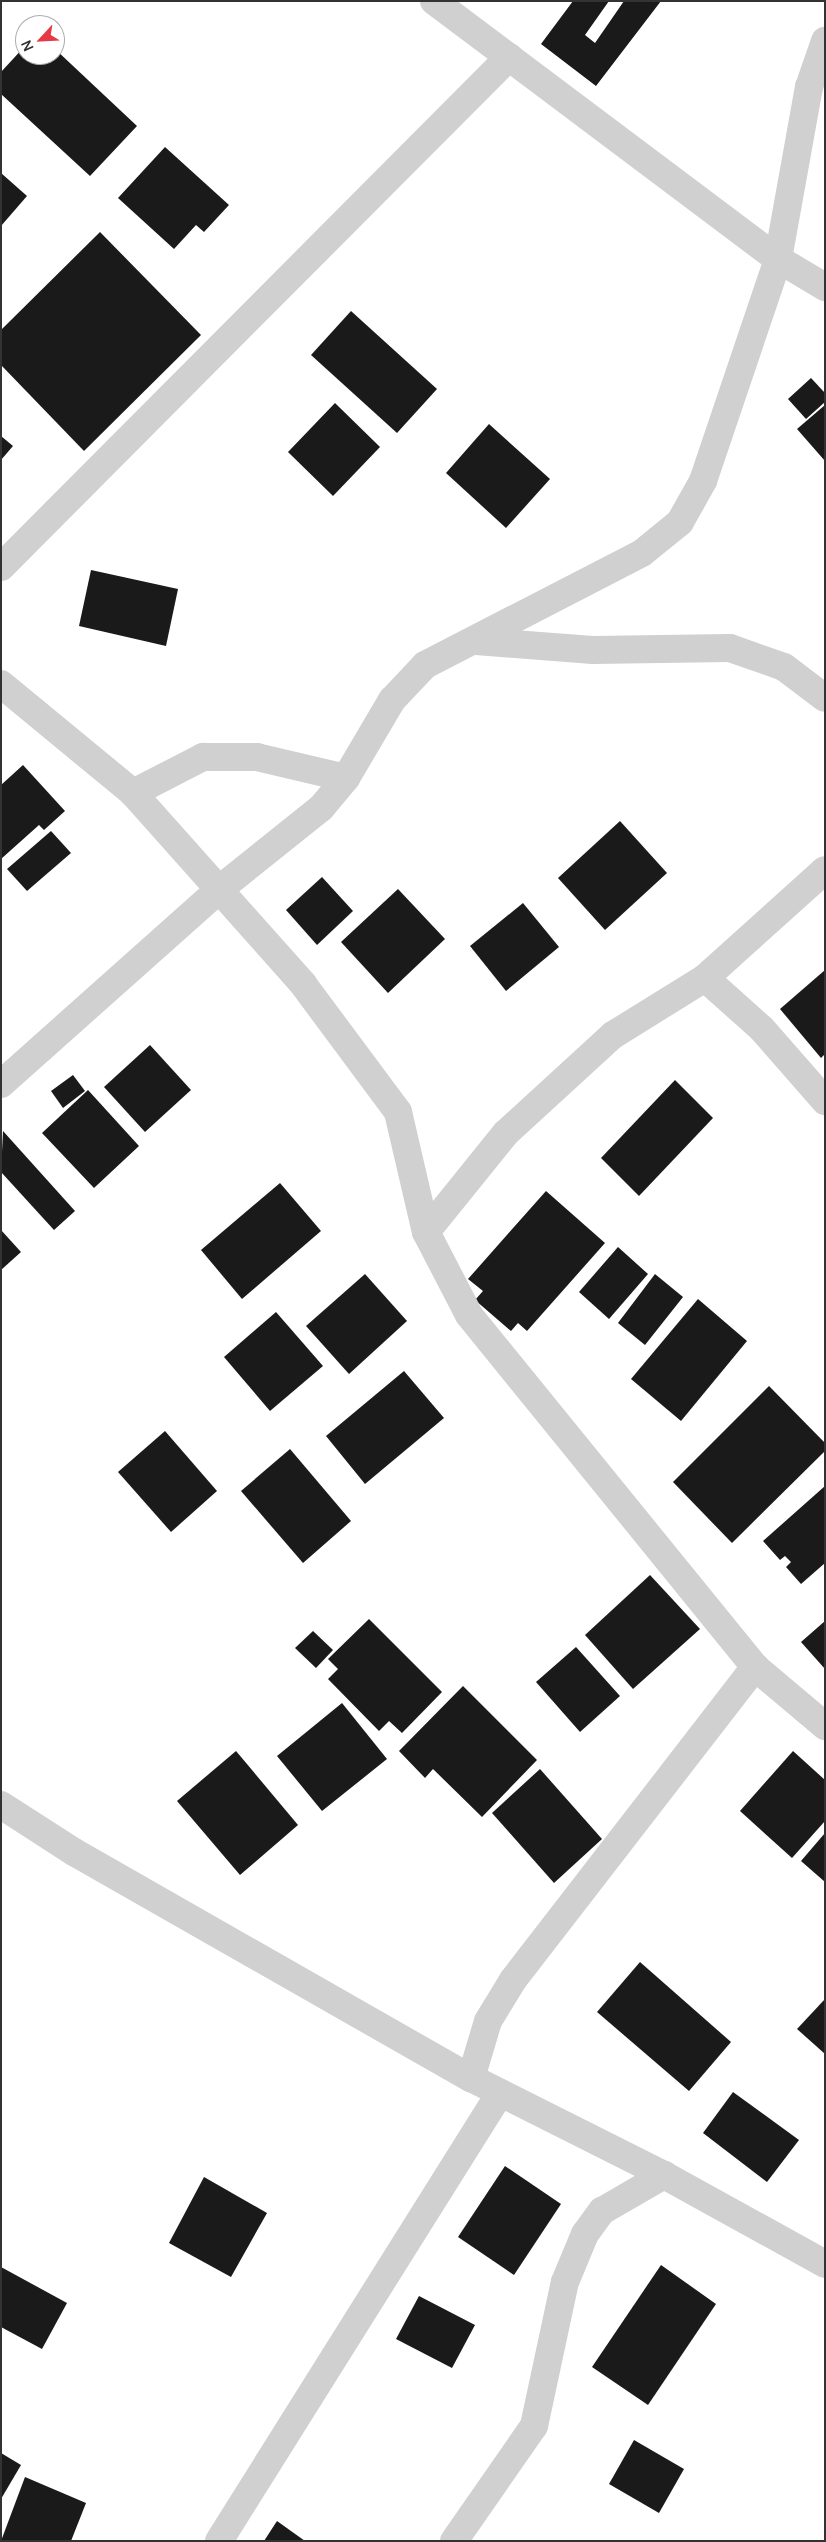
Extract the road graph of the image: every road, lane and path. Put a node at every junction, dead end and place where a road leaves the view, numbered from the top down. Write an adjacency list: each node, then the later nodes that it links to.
1 (434, 1): 3 (street)
2 (825, 40): 4 (street)
3 (509, 57): 4 (street); 6 (street)
4 (778, 259): 5 (street); 7 (street)
5 (825, 287)
6 (1, 567)
7 (476, 641): 9 (street); 10 (street)
8 (1, 684): 11 (street)
9 (825, 698)
10 (346, 778): 11 (street); 13 (street)
11 (133, 793): 13 (street)
12 (825, 870): 14 (street)
13 (221, 888): 15 (street); 17 (street)
14 (705, 978): 16 (street); 17 (street)
15 (1, 1084)
16 (825, 1101)
17 (426, 1232): 18 (street)
18 (755, 1667): 19 (street); 21 (street)
19 (825, 1726)
20 (1, 1806): 21 (street)
21 (471, 2078): 22 (street)
22 (500, 2093): 23 (street); 25 (street)
23 (664, 2175): 24 (street); 26 (street)
24 (825, 2264)
25 (219, 2541)
26 (454, 2541)

